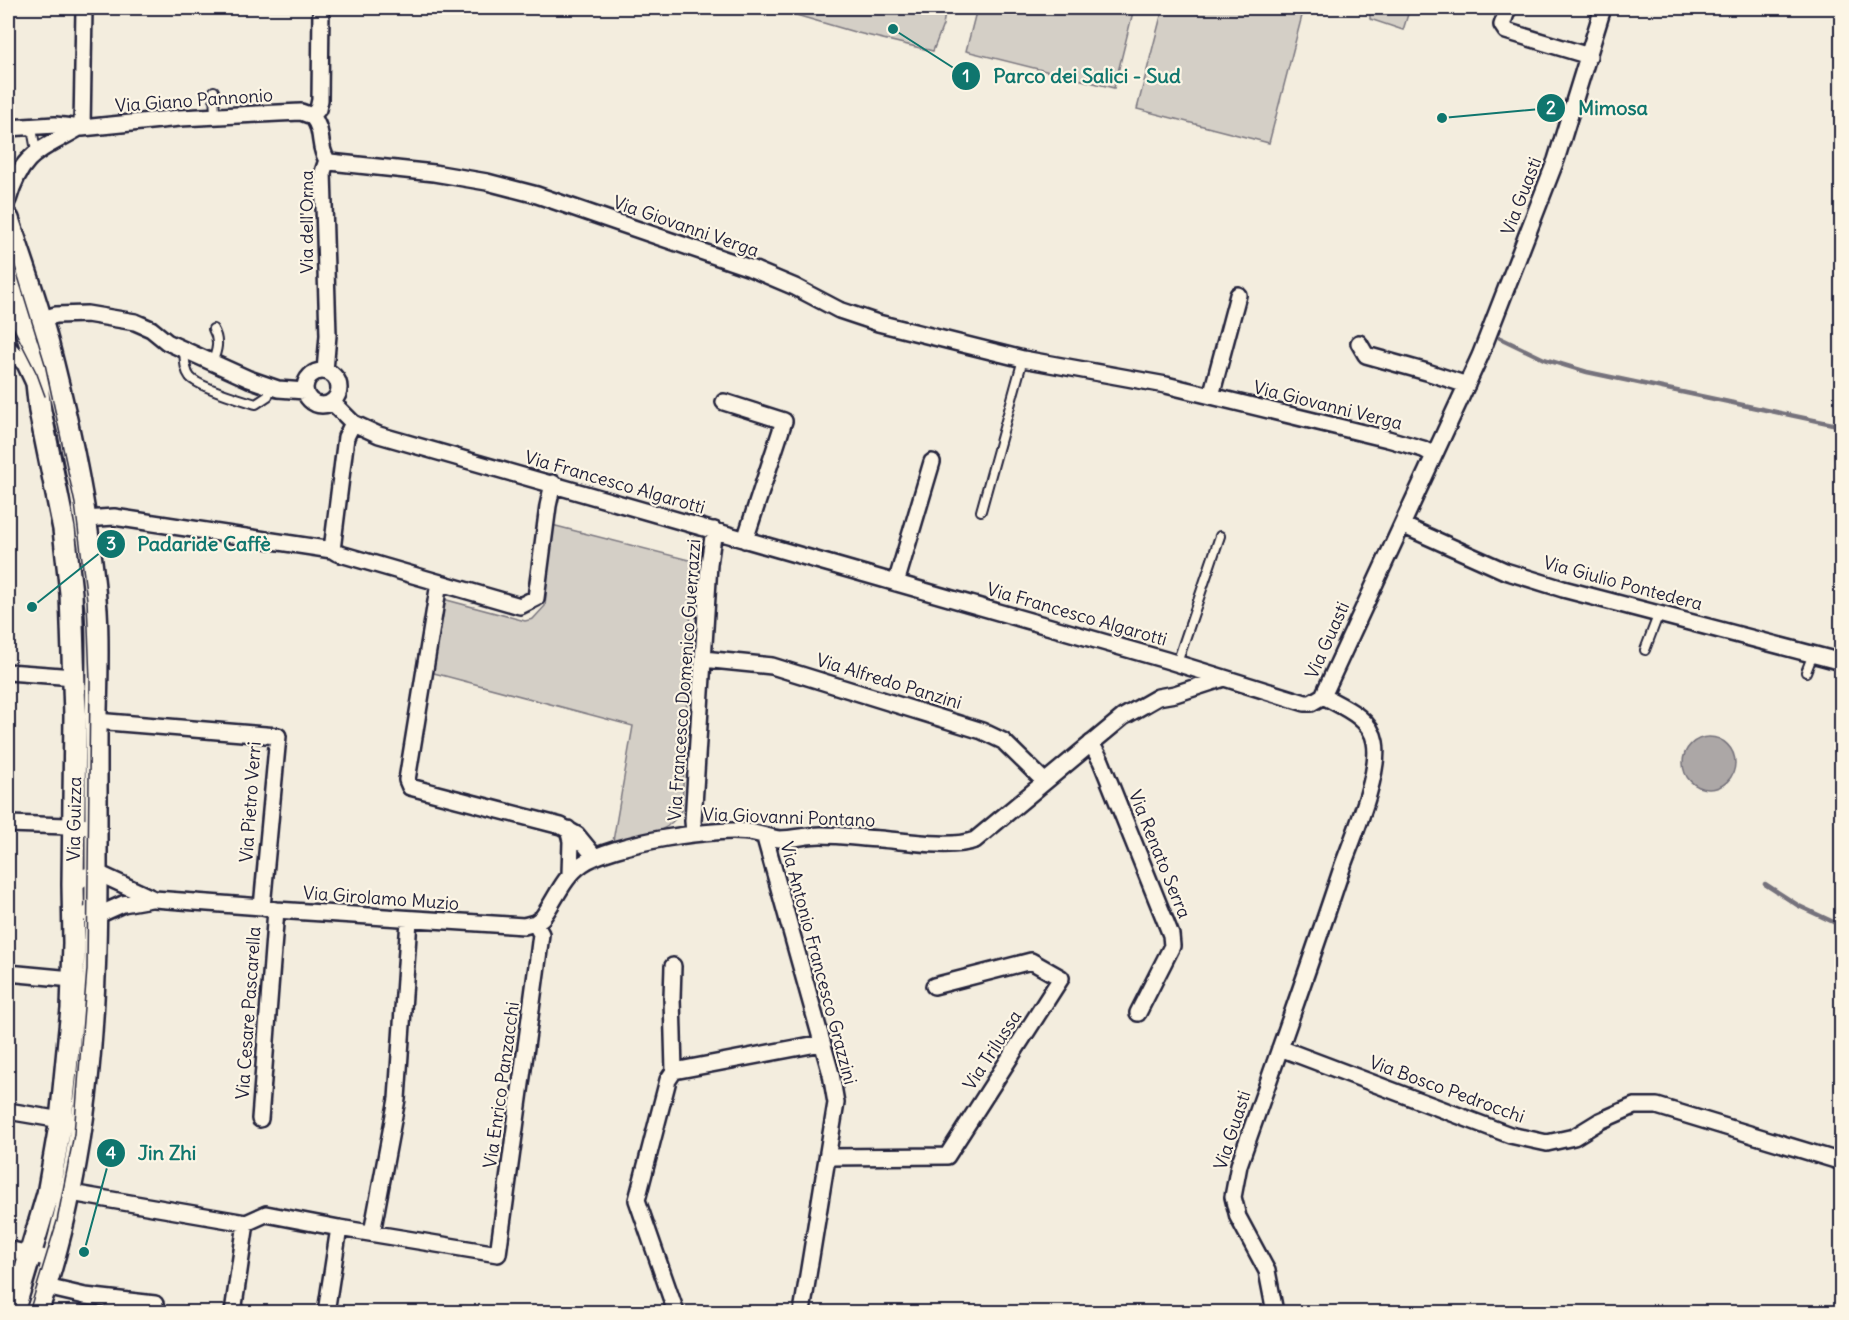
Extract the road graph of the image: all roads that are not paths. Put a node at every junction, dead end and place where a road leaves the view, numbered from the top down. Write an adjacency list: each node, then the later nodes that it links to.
1 (84, 8): 11 (street)
2 (321, 8): 8 (street)
3 (1508, 8): 5 (street)
4 (1603, 8): 5 (street, Via Guasti)
5 (1589, 56): 26 (street, Via Guasti)
6 (214, 91): 7 (lane)
7 (215, 116): 8 (street, Via Giano Pannonio); 11 (street, Via Giano Pannonio)
8 (312, 116): 13 (street, Via dell'Orna)
9 (8, 128): 10 (street, Via Giano Pannonio)
10 (27, 128): 11 (street, Via Giano Pannonio); 12 (lane)
11 (80, 128): 12 (street, Via Giano Pannonio)
12 (36, 151): 14 (street, Via Giano Pannonio)
13 (327, 159): 23 (street, Via Giovanni Verga); 25 (street, Via dell'Orna)
14 (8, 200)
15 (8, 219): 18 (street, Via Guizza)
16 (8, 277): 18 (street, Via Guizza)
17 (1238, 295): 30 (street)
18 (20, 323): 22 (street); 29 (street, Via Guizza); 38 (street, Via Guizza)
19 (213, 329): 24 (lane)
20 (1359, 343): 26 (street)
21 (8, 348): 29 (street)
22 (184, 350): 24 (street); 27 (lane)
23 (1023, 359): 30 (street, Via Giovanni Verga); 37 (lane)
24 (212, 363): 27 (street)
25 (325, 371): 28 (street); 31 (street)
26 (1467, 386): 34 (street, Via Guasti)
27 (271, 387): 28 (street)
28 (305, 391): 31 (street)
29 (38, 395): 54 (street, Via Guizza)
30 (1211, 396): 34 (street, Via Giovanni Verga)
31 (332, 402): 33 (street, Via Francesco Algarotti)
32 (724, 402): 42 (street)
33 (353, 423): 36 (street, Via Francesco Algarotti); 43 (street)
34 (1434, 454): 39 (street, Via Guasti)
35 (932, 462): 45 (street)
36 (553, 483): 40 (street, Via Francesco Algarotti); 44 (street)
37 (981, 511)
38 (84, 519): 43 (street); 57 (street, Via Guizza)
39 (1401, 525): 46 (street, Via Giulio Pontedera); 56 (street, Via Guasti)
40 (714, 530): 42 (street, Via Francesco Algarotti); 49 (street, Via Francesco Domenico Guerrazzi)
41 (1220, 536): 51 (lane, Via Francesco Algarotti)
42 (745, 540): 45 (street, Via Francesco Algarotti)
43 (332, 550): 44 (street)
44 (439, 583): 63 (street)
45 (896, 583): 51 (street, Via Francesco Algarotti)
46 (1659, 613): 47 (lane); 48 (street, Via Giulio Pontedera)
47 (1645, 650)
48 (1813, 654): 50 (street, Via Giulio Pontedera); 53 (lane)
49 (703, 659): 59 (street, Via Alfredo Panzini); 64 (street, Via Francesco Domenico Guerrazzi)
50 (1842, 662)
51 (1177, 663): 55 (street, Via Francesco Algarotti)
52 (8, 672): 54 (street)
53 (1806, 672)
54 (74, 677): 61 (street, Via Guizza)
55 (1224, 678): 56 (street, Via Francesco Algarotti); 58 (street, Via Giovanni Pontano)
56 (1323, 696): 82 (street, Via Guasti)
57 (96, 721): 62 (street, Via Guizza); 72 (street, Via Pietro Verri)
58 (1091, 743): 59 (street, Via Giovanni Pontano); 80 (street, Via Renato Serra)
59 (1044, 782): 65 (street, Via Giovanni Pontano)
60 (8, 824): 61 (street)
61 (74, 826): 62 (street); 69 (street, Via Guizza)
62 (97, 827): 67 (street, Via Guizza)
63 (568, 829): 66 (street); 68 (street)
64 (694, 833): 65 (street, Via Giovanni Pontano); 66 (street, Via Giovanni Pontano)
65 (765, 838): 81 (street, Via Antonio Francesco Grazzini)
66 (595, 857): 68 (street)
67 (96, 874): 69 (street); 70 (street, Via Girolamo Muzio); 73 (street, Via Guizza)
68 (570, 874): 75 (street)
69 (73, 885): 71 (street, Via Guizza)
70 (154, 899): 72 (street, Via Girolamo Muzio); 73 (street)
71 (73, 906): 73 (street); 78 (street, Via Guizza)
72 (269, 909): 74 (street, Via Girolamo Muzio); 85 (street, Via Cesare Pascarella)
73 (96, 916): 89 (street, Via Guizza)
74 (409, 920): 75 (street, Via Girolamo Muzio); 92 (street)
75 (535, 923): 92 (street, Via Enrico Panzacchi)
76 (673, 966): 83 (street)
77 (8, 973): 78 (street)
78 (72, 978): 86 (street, Via Guizza)
79 (934, 986): 87 (street, Via Trilussa)
80 (1138, 1013)
81 (822, 1043): 83 (street); 87 (street, Via Antonio Francesco Grazzini)
82 (1280, 1048): 88 (street, Via Bosco Pedrocchi); 104 (street, Via Guasti)
83 (674, 1071): 102 (street)
84 (8, 1111): 86 (street)
85 (260, 1119)
86 (61, 1120): 94 (street, Via Guizza)
87 (829, 1157): 103 (street, Via Antonio Francesco Grazzini)
88 (1842, 1162)
89 (71, 1193): 90 (street); 95 (street, Via Guizza)
90 (246, 1223): 91 (street); 101 (street)
91 (339, 1228): 92 (street); 98 (street)
92 (372, 1233)
93 (8, 1250): 94 (street)
94 (31, 1254): 95 (street); 99 (street, Via Guizza)
95 (54, 1260): 96 (street, Via Guizza)
96 (46, 1287): 97 (street); 100 (street, Via Guizza)
97 (155, 1304)
98 (327, 1306)
99 (13, 1312)
100 (37, 1312)
101 (233, 1312)
102 (676, 1312)
103 (802, 1312)
104 (1275, 1312)

